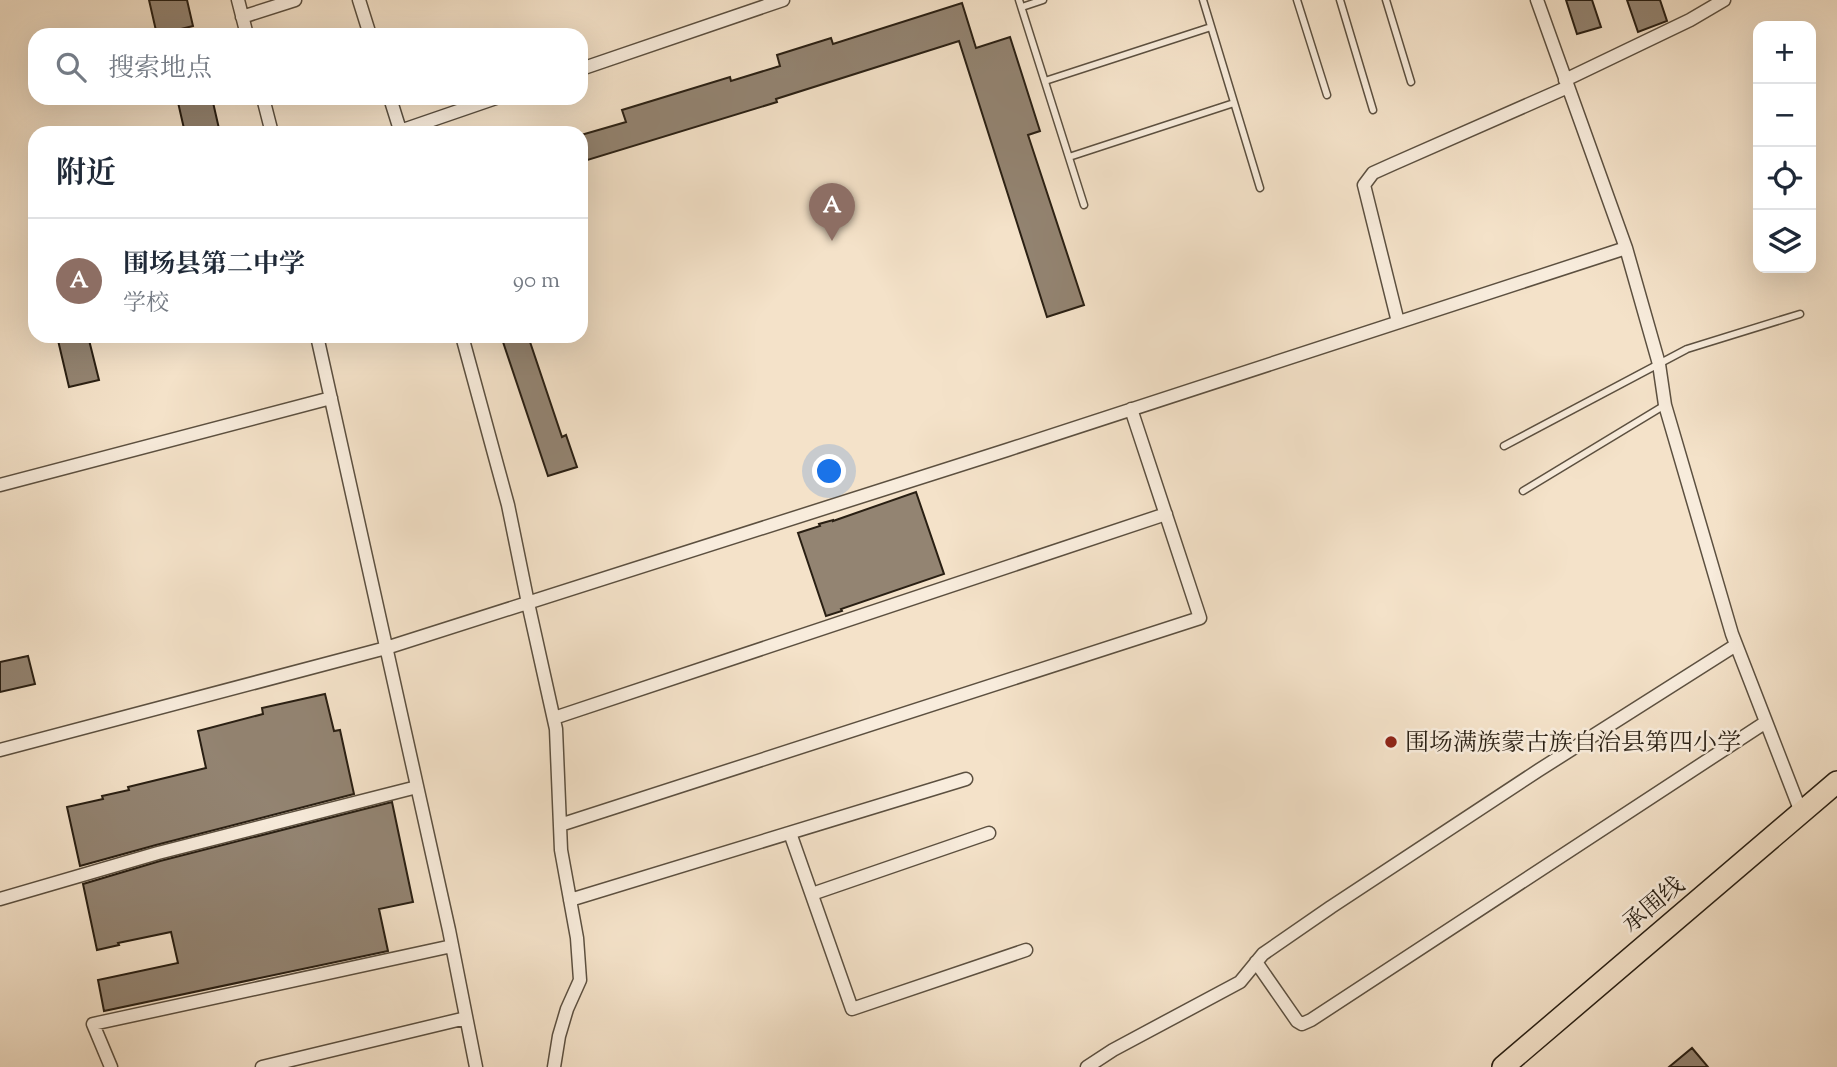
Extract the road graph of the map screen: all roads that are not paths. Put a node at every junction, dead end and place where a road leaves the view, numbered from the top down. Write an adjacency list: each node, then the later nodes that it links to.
1 (238, 0): 13 (street)
2 (295, 0): 13 (street)
3 (359, 0): 16 (street)
4 (783, 0): 17 (street)
5 (1043, 0): 12 (lane)
6 (1203, 0): 14 (lane)
7 (1297, 0): 21 (lane)
8 (1340, 0): 26 (lane)
9 (1386, 0): 19 (lane)
10 (1537, 0): 20 (street)
11 (1724, 0): 20 (street)
12 (1020, 4): 18 (lane)
13 (242, 17): 15 (street)
14 (1211, 27): 18 (lane); 22 (lane)
15 (245, 28)
16 (368, 28)
17 (588, 67)
18 (1045, 81): 30 (lane)
19 (1411, 82)
20 (1567, 83): 33 (street); 35 (street)
21 (1327, 95)
22 (1234, 103): 30 (lane); 31 (lane)
23 (265, 105): 27 (street)
24 (392, 105): 28 (street)
25 (476, 105): 29 (street)
26 (1373, 110)
27 (270, 126)
28 (398, 126)
29 (417, 126)
30 (1069, 158): 32 (lane)
31 (1260, 188)
32 (1084, 205)
33 (1626, 248): 35 (street); 38 (street)
34 (1800, 314): 38 (lane)
35 (1398, 322): 41 (street)
36 (319, 343): 39 (street)
37 (465, 343): 46 (street)
38 (1659, 364): 40 (street); 42 (lane)
39 (331, 398): 43 (street); 48 (street)
40 (1665, 405): 44 (lane); 47 (street)
41 (1131, 410): 45 (street); 46 (street)
42 (1504, 446)
43 (0, 485)
44 (1523, 491)
45 (1166, 514): 49 (street); 56 (street)
46 (528, 603): 48 (street); 49 (street)
47 (1736, 645): 50 (street); 64 (street)
48 (386, 648): 51 (street); 54 (street)
49 (554, 718): 56 (street)
50 (1766, 722): 55 (street); 64 (street)
51 (0, 750)
52 (966, 779): 57 (street)
53 (1837, 782): 55 (highway, 承围线)
54 (417, 787): 60 (street); 62 (street)
55 (1801, 812): 71 (highway, 承围线)
56 (560, 825): 61 (street)
57 (790, 833): 59 (street); 61 (street)
58 (989, 834): 59 (street)
59 (811, 894): 63 (street)
60 (0, 899)
61 (570, 900): 69 (street)
62 (452, 946): 65 (street); 66 (street)
63 (1026, 950)
64 (1256, 962): 70 (street)
65 (466, 1018): 67 (street); 68 (street)
66 (111, 1067)
67 (262, 1067)
68 (476, 1067)
69 (554, 1067)
70 (1087, 1067)
71 (1503, 1067)

